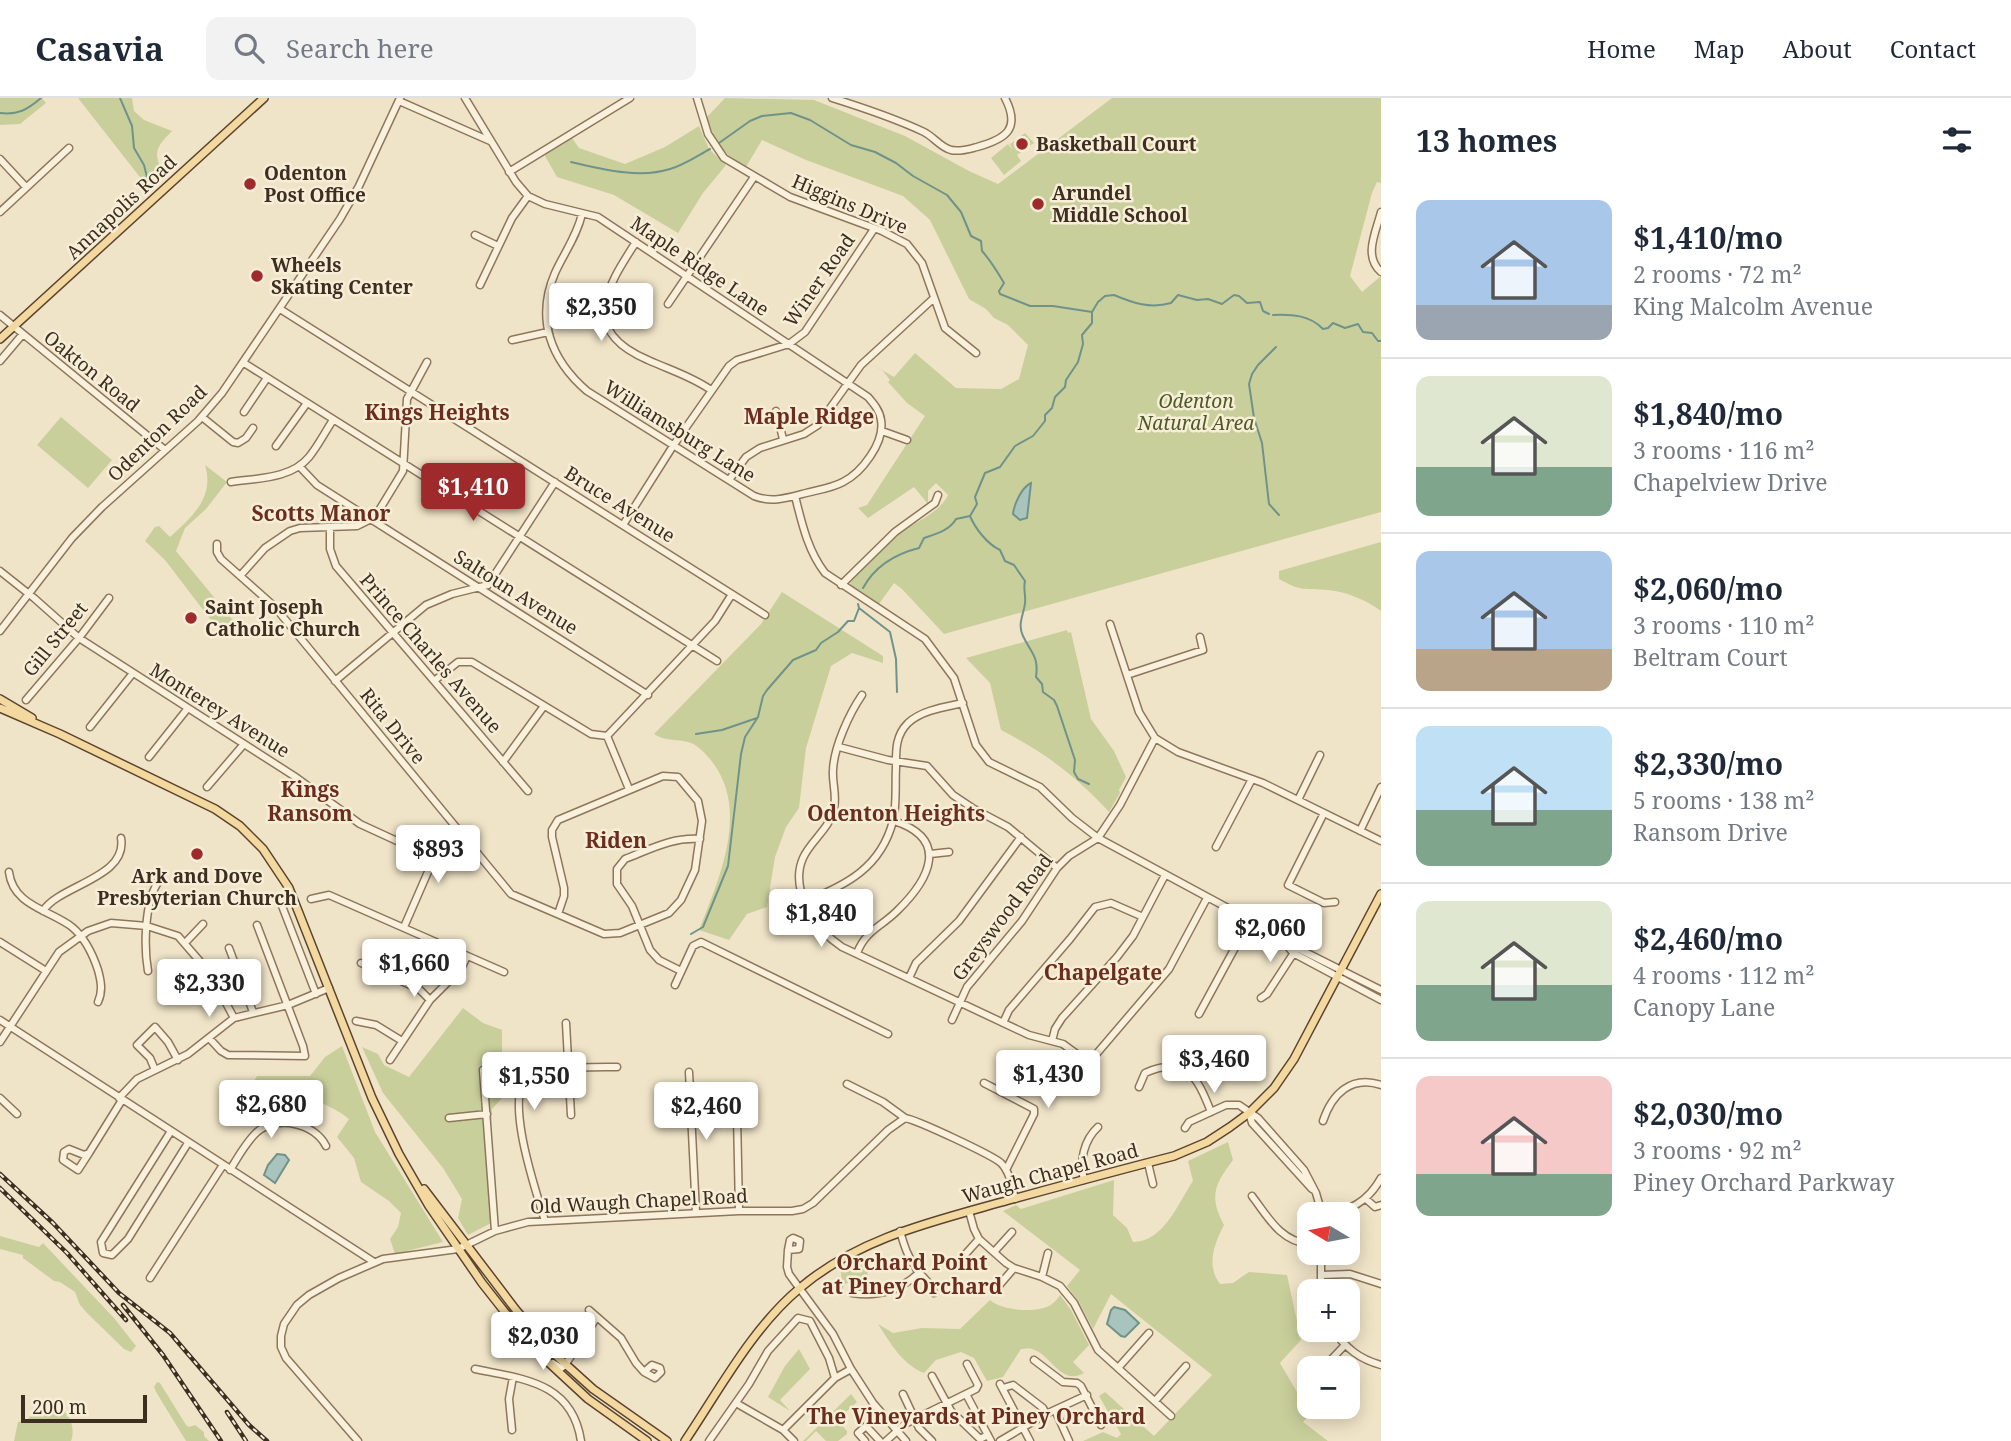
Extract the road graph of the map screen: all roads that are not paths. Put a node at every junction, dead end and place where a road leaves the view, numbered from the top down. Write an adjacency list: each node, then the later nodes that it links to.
1 (264, 98): 29 (main road, Annapolis Road)
2 (465, 98): 8 (street)
3 (631, 98): 11 (street)
4 (696, 98): 12 (street, Higgins Drive)
5 (832, 98): 6 (street)
6 (1005, 98)
7 (399, 99): 8 (street); 27 (street, Odenton Road)
8 (492, 142): 11 (street)
9 (69, 148): 13 (street)
10 (0, 159): 13 (street)
11 (509, 172): 14 (street)
12 (754, 177): 18 (street, Higgins Drive); 23 (street)
13 (26, 187): 15 (street)
14 (528, 196): 17 (street, Maple Ridge Lane); 21 (street)
15 (0, 212)
16 (1381, 212): 22 (street)
17 (582, 214): 20 (street, Maple Ridge Lane); 30 (street, Williamsburg Lane)
18 (874, 229): 25 (street, Higgins Drive); 34 (street, Winer Road)
19 (475, 235): 21 (street)
20 (636, 242): 23 (street, Maple Ridge Lane); 42 (street)
21 (498, 246): 24 (street)
22 (1381, 272)
23 (687, 276): 26 (street); 34 (street, Maple Ridge Lane)
24 (480, 285)
25 (934, 298): 35 (street, Higgins Drive); 40 (street)
26 (668, 304)
27 (280, 309): 38 (street, Odenton Road); 41 (street, Bruce Avenue)
28 (0, 315): 29 (street, Oakton Road)
29 (13, 327): 31 (street, Oakton Road); 32 (main road, Annapolis Road)
30 (548, 332): 33 (street); 53 (street, Williamsburg Lane)
31 (22, 335): 36 (street); 54 (street, Oakton Road)
32 (0, 340)
33 (512, 340)
34 (789, 344): 40 (street, Maple Ridge Lane); 42 (street, Winer Road)
35 (976, 353)
36 (0, 361)
37 (426, 362): 41 (street)
38 (244, 363): 39 (street); 46 (street, Odenton Road)
39 (267, 378): 43 (street); 45 (street)
40 (848, 384): 49 (street, Maple Ridge Lane); 50 (street)
41 (410, 390): 55 (street); 59 (street, Bruce Avenue)
42 (711, 390): 53 (street, Winer Road)
43 (307, 403): 47 (street); 52 (street)
44 (776, 411): 50 (street)
45 (243, 412)
46 (202, 417): 48 (street); 54 (street, Odenton Road)
47 (333, 419): 55 (street); 56 (street)
48 (253, 428)
49 (881, 431): 51 (street); 61 (street, Williamsburg Lane)
50 (783, 439): 57 (street)
51 (907, 440)
52 (276, 446)
53 (673, 446): 57 (street, Williamsburg Lane); 63 (street, Winer Road)
54 (166, 450): 72 (street, Odenton Road)
55 (405, 464): 62 (street); 65 (street)
56 (300, 467): 58 (street); 62 (street, Saltoun Avenue)
57 (729, 480): 61 (street, Williamsburg Lane)
58 (231, 482)
59 (555, 482): 63 (street, Bruce Avenue); 65 (street)
60 (938, 495): 69 (street)
61 (795, 496): 69 (street)
62 (371, 519): 64 (street); 70 (street, Saltoun Avenue)
63 (623, 525): 71 (street, Bruce Avenue)
64 (330, 527): 68 (street); 77 (street, Prince Charles Avenue)
65 (521, 538): 70 (street); 80 (street)
66 (217, 544): 68 (street, Rita Drive)
67 (0, 571): 72 (street, Monterey Avenue)
68 (240, 576): 84 (street, Rita Drive)
69 (841, 585): 90 (street)
70 (480, 588): 77 (street); 86 (street, Saltoun Avenue)
71 (732, 594): 74 (street, Bruce Avenue); 80 (street)
72 (30, 595): 76 (street, Odenton Road); 79 (street, Monterey Avenue)
73 (109, 598): 79 (street, Gill Street)
74 (765, 615)
75 (1111, 624): 83 (street)
76 (0, 631)
77 (393, 633): 84 (street); 85 (street, Prince Charles Avenue)
78 (1200, 637): 83 (street)
79 (79, 638): 82 (street, Monterey Avenue); 89 (street, Gill Street)
80 (692, 646): 81 (street); 86 (street)
81 (717, 662)
82 (133, 673): 93 (street, Monterey Avenue); 94 (street)
83 (1127, 675): 97 (street)
84 (335, 681): 113 (street, Rita Drive)
85 (434, 681): 91 (street); 103 (street, Prince Charles Avenue)
86 (648, 695): 96 (street)
87 (862, 695): 99 (street)
88 (0, 699): 95 (main road)
89 (26, 700)
90 (963, 703): 102 (street); 116 (street)
91 (544, 706): 96 (street); 103 (street)
92 (0, 708): 95 (main road)
93 (188, 708): 98 (street, Monterey Avenue); 101 (street)
94 (90, 727)
95 (47, 728): 160 (main road)
96 (607, 736): 107 (street)
97 (1155, 738): 104 (street); 116 (street, Greyswood Road)
98 (244, 744): 105 (street); 122 (street, Monterey Avenue)
99 (839, 747): 102 (street); 130 (street)
100 (1320, 755): 109 (street)
101 (149, 757)
102 (896, 761): 111 (street); 114 (street)
103 (503, 762): 108 (street, Prince Charles Avenue)
104 (1252, 779): 109 (street); 119 (street)
105 (207, 787)
106 (1381, 787): 112 (street)
107 (629, 789): 117 (street, Rita Drive); 134 (street, Rita Drive)
108 (528, 791)
109 (1298, 800): 110 (street)
110 (1324, 813): 112 (street); 131 (street)
111 (894, 821): 121 (street); 130 (street)
112 (1360, 831): 118 (street)
113 (461, 835): 122 (street); 134 (street, Rita Drive)
114 (1021, 837): 123 (street); 157 (street)
115 (121, 838): 133 (street)
116 (1098, 838): 123 (street, Greyswood Road); 125 (street)
117 (700, 839): 140 (street, Rita Drive); 140 (street)
118 (1381, 841)
119 (1216, 847)
120 (949, 852): 121 (street)
121 (930, 854): 148 (street)
122 (434, 858): 141 (street)
123 (1057, 868): 167 (street, Greyswood Road)
124 (9, 872): 133 (street)
125 (1166, 875): 128 (street); 135 (street)
126 (159, 881): 139 (street)
127 (1381, 894): 152 (main road, Waugh Chapel Road)
128 (1208, 898): 136 (street); 186 (street)
129 (311, 899): 141 (street)
130 (806, 901): 148 (street)
131 (1335, 902)
132 (282, 906): 162 (street)
133 (43, 911): 142 (street)
134 (558, 914): 140 (street, Rita Drive)
135 (1143, 918): 176 (street); 181 (street)
136 (1250, 920): 143 (street); 170 (street)
137 (203, 924): 145 (street)
138 (257, 925): 168 (street)
139 (148, 926): 142 (street); 145 (street); 154 (street)
140 (640, 926): 155 (street)
141 (404, 927): 150 (street)
142 (80, 936): 153 (street); 166 (street)
143 (1283, 941): 146 (street); 149 (street)
144 (0, 942): 153 (street)
145 (185, 943): 171 (street)
146 (1297, 946): 149 (street); 152 (street)
147 (229, 948): 169 (street)
148 (857, 953): 157 (street)
149 (1293, 953): 158 (street); 163 (street)
150 (467, 956): 156 (street); 164 (street)
151 (361, 963): 164 (street)
152 (1342, 969): 158 (main road, Waugh Chapel Road); 161 (street)
153 (46, 971): 177 (street)
154 (148, 971)
155 (681, 971): 159 (street); 178 (street)
156 (504, 972)
157 (909, 978): 167 (street)
158 (1337, 978): 165 (street); 201 (main road, Waugh Chapel Road)
159 (675, 985)
160 (329, 988): 162 (street); 217 (main road)
161 (1381, 990)
162 (316, 994): 168 (street)
163 (1261, 998)
164 (430, 1000): 180 (street)
165 (1381, 1000)
166 (98, 1002)
167 (959, 1003): 173 (street, Greyswood Road); 176 (street)
168 (288, 1005): 169 (street); 179 (street)
169 (253, 1012): 171 (street)
170 (1199, 1014)
171 (234, 1018): 179 (street)
172 (0, 1020): 177 (street)
173 (952, 1020)
174 (356, 1021): 180 (street)
175 (566, 1023): 189 (street)
176 (1003, 1023): 181 (street)
177 (10, 1026): 182 (street); 199 (street)
178 (888, 1034)
179 (209, 1038): 184 (street)
180 (402, 1041): 185 (street)
181 (1052, 1041): 186 (street)
182 (0, 1042)
183 (1189, 1045): 188 (street)
184 (178, 1060): 190 (street); 190 (street)
185 (390, 1060)
186 (1089, 1063): 193 (street)
187 (617, 1067): 189 (street)
188 (1182, 1068): 197 (street); 200 (street)
189 (569, 1069): 204 (street); 233 (street)
190 (155, 1070): 199 (street)
191 (483, 1070): 203 (street)
192 (689, 1072): 232 (street)
193 (1075, 1079)
194 (984, 1083): 219 (street)
195 (847, 1084): 207 (street)
196 (1381, 1085): 208 (street)
197 (1139, 1087)
198 (0, 1098): 202 (street)
199 (121, 1099): 211 (street); 214 (street)
200 (1211, 1112): 201 (street); 210 (street)
201 (1249, 1113): 215 (main road, Waugh Chapel Road); 227 (street)
202 (18, 1114)
203 (486, 1114): 206 (street); 234 (street)
204 (571, 1115)
205 (737, 1115): 230 (street)
206 (449, 1118)
207 (905, 1118): 219 (street); 230 (street, Old Waugh Chapel Road)
208 (1323, 1121)
209 (1098, 1127): 221 (street)
210 (1185, 1128)
211 (171, 1132): 212 (street); 212 (street)
212 (188, 1143): 216 (street)
213 (326, 1146): 218 (street)
214 (89, 1153)
215 (1148, 1163): 221 (main road, Waugh Chapel Road); 222 (street)
216 (223, 1165): 218 (street); 251 (street)
217 (408, 1169): 239 (main road); 240 (main road)
218 (230, 1170): 245 (street)
219 (1006, 1170): 225 (street)
220 (1381, 1178): 223 (street)
221 (1084, 1180): 225 (main road, Waugh Chapel Road)
222 (1153, 1184)
223 (1377, 1192): 226 (street)
224 (1252, 1196): 238 (street)
225 (1015, 1199): 231 (main road, Waugh Chapel Road)
226 (1366, 1199): 228 (street); 229 (street)
227 (1318, 1202)
228 (1360, 1203)
229 (1381, 1205)
230 (739, 1211): 232 (street, Old Waugh Chapel Road)
231 (969, 1211): 235 (main road, Waugh Chapel Road); 237 (street)
232 (696, 1213): 233 (street, Old Waugh Chapel Road)
233 (545, 1221): 234 (street, Old Waugh Chapel Road)
234 (495, 1231): 239 (street, Old Waugh Chapel Road)
235 (900, 1231): 248 (street); 254 (main road, Waugh Chapel Road)
236 (1012, 1231): 242 (street)
237 (979, 1239): 242 (street); 244 (street)
238 (1297, 1242)
239 (468, 1244): 240 (street, Old Waugh Chapel Road); 267 (main road)
240 (457, 1249): 245 (street, Old Waugh Chapel Road); 261 (main road)
241 (788, 1250): 254 (street)
242 (994, 1252): 247 (street)
243 (1048, 1253): 250 (street)
244 (962, 1258)
245 (374, 1262): 293 (street, Old Waugh Chapel Road)
246 (1321, 1265): 249 (street)
247 (1014, 1268): 250 (street); 255 (street)
248 (919, 1273): 256 (street); 257 (street)
249 (1321, 1275): 252 (street); 253 (street)
250 (1042, 1276): 270 (street)
251 (150, 1278)
252 (1321, 1279)
253 (1381, 1284)
254 (799, 1289): 272 (street); 297 (main road, Waugh Chapel Road)
255 (996, 1289)
256 (852, 1293)
257 (934, 1293)
258 (589, 1310): 259 (street)
259 (597, 1317): 267 (street); 273 (street)
260 (1149, 1333): 270 (street)
261 (523, 1336): 267 (street); 295 (main road)
262 (1341, 1342): 263 (street)
263 (1344, 1346): 264 (street); 268 (street)
264 (1334, 1356)
265 (1034, 1360): 279 (street)
266 (967, 1364): 278 (street)
267 (565, 1365): 296 (main road)
268 (1381, 1365)
269 (1186, 1366): 280 (street)
270 (1118, 1368): 280 (street)
271 (475, 1369): 275 (street)
272 (851, 1370): 276 (street); 291 (street)
273 (644, 1372)
274 (932, 1376): 282 (street)
275 (513, 1377): 289 (street); 294 (street)
276 (835, 1378): 281 (street); 290 (street)
277 (903, 1394): 286 (street)
278 (966, 1394): 282 (street); 292 (street)
279 (1087, 1395): 283 (street); 287 (street)
280 (1155, 1401): 285 (street)
281 (736, 1403): 290 (street); 298 (street)
282 (947, 1404): 286 (street); 292 (street)
283 (1055, 1410): 284 (street); 307 (street)
284 (1046, 1414): 288 (street); 288 (street)
285 (1171, 1416)
286 (915, 1420): 291 (street); 304 (street)
287 (1101, 1425)
288 (1023, 1427): 305 (street); 306 (street)
289 (512, 1430)
290 (783, 1430): 299 (street)
291 (896, 1431): 302 (street); 303 (street)
292 (989, 1438)
293 (358, 1441)
294 (581, 1441)
295 (647, 1441)
296 (667, 1441)
297 (685, 1441)
298 (709, 1441)
299 (794, 1441)
300 (865, 1441): 301 (street)
301 (880, 1441)
302 (886, 1441)
303 (906, 1441)
304 (932, 1441)
305 (1000, 1441)
306 (1030, 1441)
307 (1069, 1441)

